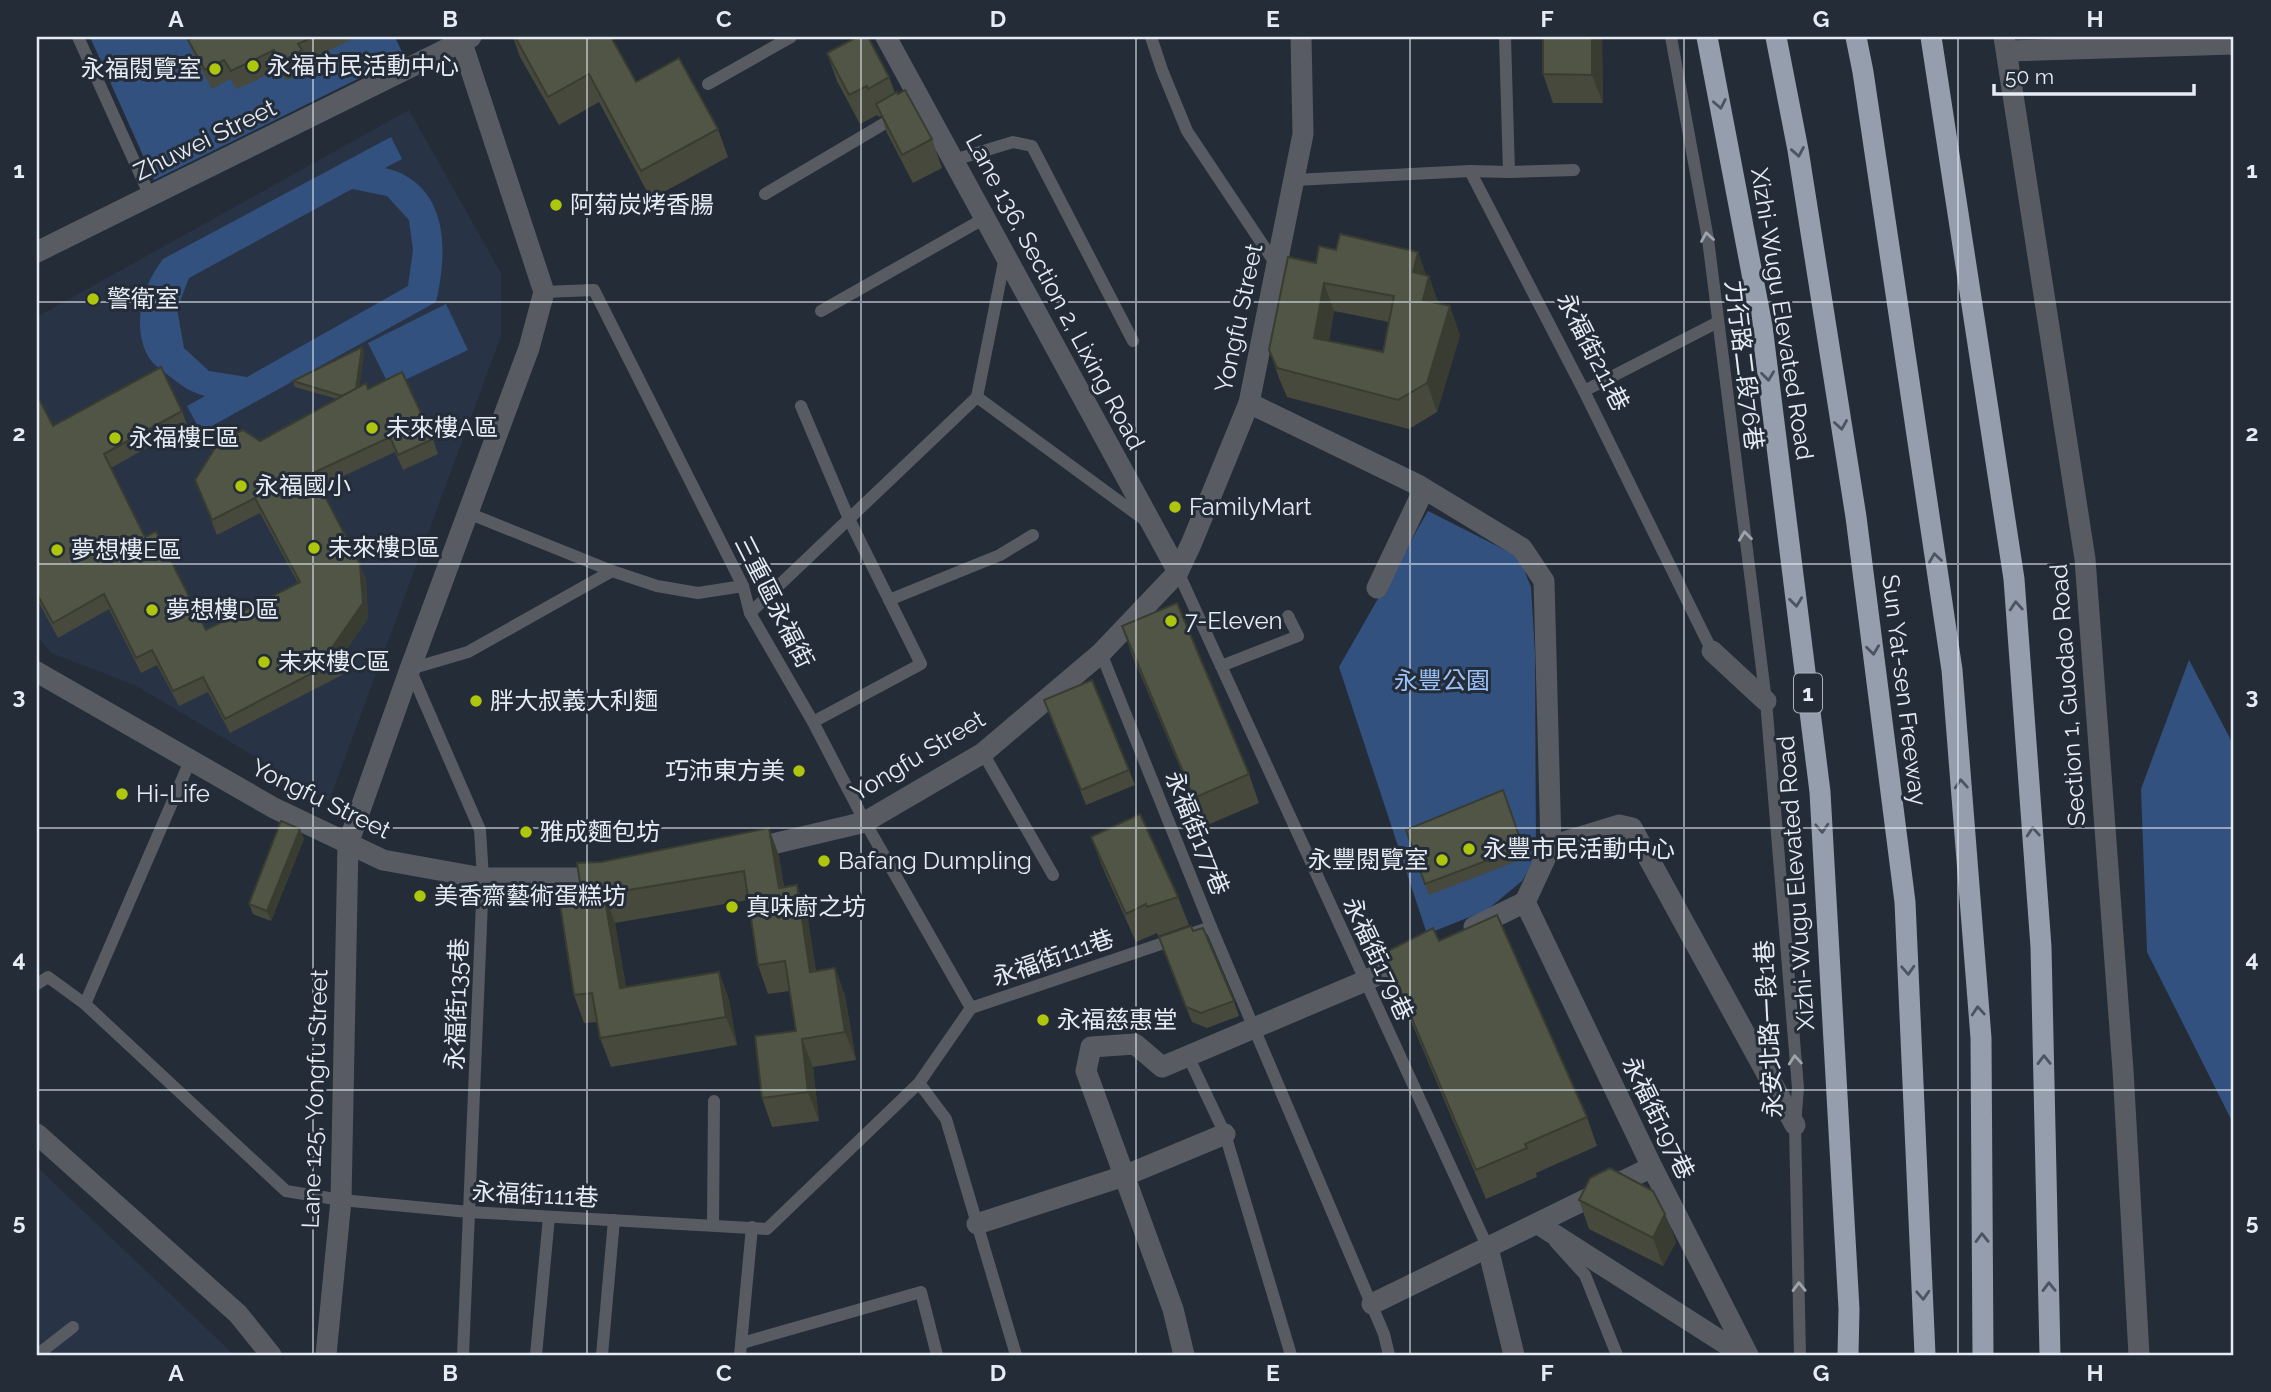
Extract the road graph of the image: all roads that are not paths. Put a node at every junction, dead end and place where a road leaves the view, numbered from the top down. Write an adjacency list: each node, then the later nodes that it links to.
1 (78, 37): 23 (lane)
2 (791, 37): 15 (lane)
3 (886, 37): 16 (street, Lane 136, Section 2, Lixing Road)
4 (1151, 37): 27 (lane)
5 (1301, 37): 21 (street, Yongfu Street)
6 (1505, 37): 20 (lane)
7 (1671, 37): 30 (lane, 力行路二段76巷, one-way to 7)
8 (1707, 37): 108 (highway, Xizhi-Wugu Elevated Road / 1, one-way to 108)
9 (1776, 37): 109 (highway, Sun Yat-sen Freeway, one-way to 109)
10 (1856, 37): 110 (highway, Sun Yat-sen Freeway, one-way to 10)
11 (1931, 37): 111 (highway, one-way to 11)
12 (465, 38): 23 (street, Zhuwei Street); 28 (street)
13 (2222, 41): 14 (street)
14 (2005, 44): 112 (street, Section 1, Guodao Road)
15 (708, 84)
16 (922, 102): 17 (street, Lane 136, Section 2, Lixing Road); 22 (lane)
17 (954, 160): 24 (street, Lane 136, Section 2, Lixing Road); 31 (lane)
18 (1574, 170): 20 (lane)
19 (1470, 171): 20 (lane); 21 (lane); 32 (lane, 永福街211巷)
20 (1509, 172)
21 (1295, 180): 27 (street, Yongfu Street)
22 (765, 194)
23 (150, 196): 25 (street, Zhuwei Street)
24 (985, 218): 26 (street, Lane 136, Section 2, Lixing Road); 29 (lane)
25 (37, 252)
26 (1005, 255): 33 (lane); 39 (street, Lane 136, Section 2, Lixing Road)
27 (1278, 266): 34 (street, Yongfu Street)
28 (544, 292): 37 (street, Lane 125, Yongfu Street); 43 (lane, 三重區永福街)
29 (821, 311)
30 (1718, 322): 32 (lane); 53 (lane, 力行路二段76巷, one-way to 30)
31 (1133, 341)
32 (1584, 391): 48 (lane, 永福街211巷)
33 (977, 397): 38 (lane); 39 (lane)
34 (1249, 403): 36 (street); 42 (street, Yongfu Street)
35 (801, 406): 38 (lane)
36 (1424, 489): 44 (street); 59 (street)
37 (468, 513): 41 (lane); 51 (street, Lane 125, Yongfu Street)
38 (849, 519): 45 (lane); 46 (lane)
39 (1152, 525): 42 (street, Lane 136, Section 2, Lixing Road)
40 (1032, 535): 45 (lane)
41 (612, 570): 43 (lane); 51 (lane)
42 (1178, 572): 49 (street, Yongfu Street); 50 (lane, 永福街179巷)
43 (743, 586): 46 (lane, 三重區永福街)
44 (1377, 588)
45 (889, 600): 54 (lane)
46 (750, 613): 54 (lane, 三重區永福街)
47 (1288, 616): 50 (lane)
48 (1712, 651): 53 (street, 永福街211巷)
49 (1101, 653): 55 (street, Yongfu Street); 65 (lane); 72 (lane, 永福街177巷)
50 (1221, 666): 68 (lane, 永福街179巷)
51 (410, 669): 58 (street, Lane 125, Yongfu Street); 63 (lane, 永福街135巷)
52 (37, 672): 56 (street, Yongfu Street)
53 (1766, 701): 76 (lane, 永安北路一段1巷, one-way to 53)
54 (813, 722): 57 (lane, 三重區永福街)
55 (983, 753): 57 (street, Yongfu Street); 61 (lane)
56 (190, 761): 58 (street, Yongfu Street); 70 (lane)
57 (864, 821): 60 (street, Yongfu Street); 71 (lane, 三重區永福街)
58 (348, 844): 63 (street, Yongfu Street); 81 (street, Lane 125, Yongfu Street)
59 (1551, 846): 64 (street); 76 (street)
60 (725, 854)
61 (1054, 875)
62 (622, 876): 63 (street, Yongfu Street)
63 (483, 878): 82 (lane, 永福街135巷)
64 (1525, 902): 66 (street); 79 (street, 永福街197巷)
65 (1211, 927): 71 (lane, 永福街111巷); 72 (lane)
66 (1451, 939)
67 (1427, 951): 68 (street)
68 (1365, 981): 72 (street); 89 (lane, 永福街179巷)
69 (37, 984): 70 (lane, 永福街111巷)
70 (85, 1004): 81 (lane, 永福街111巷)
71 (971, 1008): 74 (lane, 永福街111巷)
72 (1254, 1028): 73 (street); 90 (lane)
73 (1188, 1056): 78 (lane); 80 (street)
74 (919, 1083): 85 (lane); 88 (lane, 永福街111巷)
75 (714, 1101): 87 (lane)
76 (1795, 1125): 107 (lane, 永安北路一段1巷, one-way to 76)
77 (37, 1134): 94 (street)
78 (1225, 1134): 80 (street); 102 (lane)
79 (1652, 1167): 86 (street); 106 (street, 永福街197巷)
80 (1124, 1176): 85 (street); 101 (street)
81 (341, 1200): 82 (lane, 永福街111巷); 95 (street, Lane 125, Yongfu Street)
82 (469, 1212): 83 (lane, 永福街111巷); 96 (lane, 永福街135巷)
83 (549, 1217): 84 (lane, 永福街111巷); 97 (lane)
84 (614, 1220): 87 (lane, 永福街111巷); 98 (lane)
85 (977, 1224): 100 (lane)
86 (1538, 1224): 89 (street); 105 (lane); 106 (street)
87 (713, 1225): 88 (lane, 永福街111巷)
88 (752, 1227): 92 (lane)
89 (1489, 1248): 90 (street); 104 (street)
90 (1372, 1304): 103 (lane)
91 (73, 1327): 93 (lane)
92 (741, 1349): 99 (lane)
93 (37, 1355)
94 (271, 1355)
95 (326, 1355)
96 (463, 1355)
97 (536, 1355)
98 (603, 1355)
99 (937, 1355)
100 (1016, 1355)
101 (1184, 1355)
102 (1291, 1355)
103 (1389, 1355)
104 (1514, 1355)
105 (1617, 1355)
106 (1745, 1355)
107 (1800, 1355)
108 (1848, 1355)
109 (1925, 1355)
110 (1983, 1355)
111 (2050, 1355)
112 (2139, 1355)

